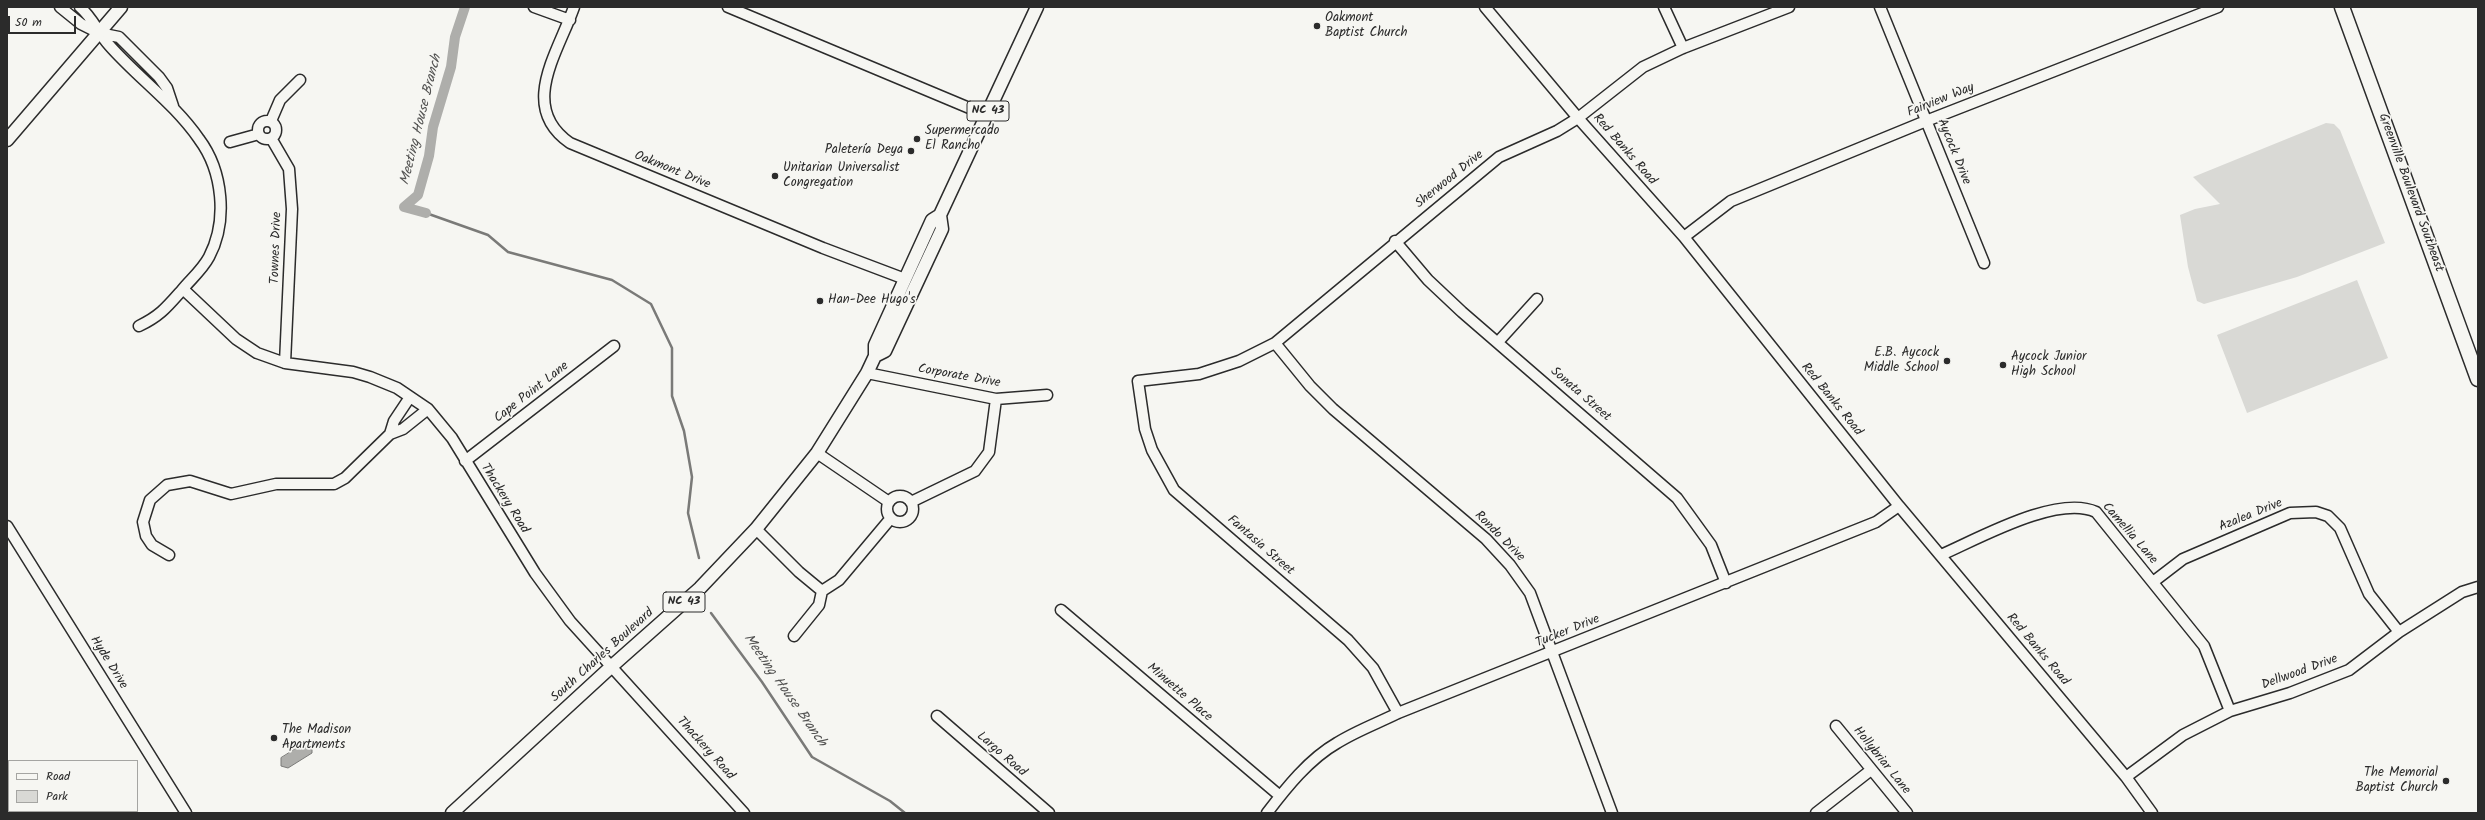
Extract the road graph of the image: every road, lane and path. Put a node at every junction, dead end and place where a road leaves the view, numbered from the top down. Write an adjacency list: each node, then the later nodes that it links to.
1 (60, 7): 15 (street)
2 (80, 7): 15 (street)
3 (121, 7): 15 (main road)
4 (534, 7): 14 (street)
5 (574, 7): 14 (street, Oakmont Drive)
6 (728, 7): 18 (street)
7 (1037, 7): 18 (main road, South Charles Boulevard / NC 43)
8 (1485, 7): 19 (street, Red Banks Road)
9 (1664, 7): 16 (street)
10 (1789, 7): 16 (street, Sherwood Drive)
11 (1880, 7): 20 (street, Aycock Drive)
12 (2218, 7): 20 (street, Fairview Way)
13 (2342, 7): 43 (highway, Greenville Boulevard Southeast)
14 (570, 20): 32 (street, Oakmont Drive)
15 (99, 33): 24 (main road); 33 (street)
16 (1683, 48): 19 (street, Sherwood Drive)
17 (300, 80): 21 (street)
18 (986, 115): 26 (main road, South Charles Boulevard / NC 43)
19 (1578, 118): 28 (street, Red Banks Road); 29 (street, Sherwood Drive)
20 (1926, 121): 28 (street, Fairview Way); 30 (street, Aycock Drive)
21 (271, 122): 22 (street); 23 (street)
22 (259, 134): 23 (street); 25 (street)
23 (271, 138): 41 (street, Townes Drive)
24 (7, 140)
25 (230, 142)
26 (940, 215): 27 (main road, South Charles Boulevard / NC 43); 31 (main road, South Charles Boulevard / NC 43)
27 (930, 226): 31 (main road); 32 (main road, South Charles Boulevard / NC 43)
28 (1684, 237): 54 (street, Red Banks Road)
29 (1396, 242): 36 (street, Sherwood Drive); 37 (street, Sonata Street)
30 (1984, 263)
31 (926, 267): 39 (main road, South Charles Boulevard / NC 43)
32 (905, 279): 39 (main road); 40 (main road, South Charles Boulevard / NC 43)
33 (183, 290): 35 (street); 41 (street, Thackery Road)
34 (1537, 299): 37 (street)
35 (139, 326)
36 (1275, 342): 44 (street, Sherwood Drive); 67 (street, Rondo Drive)
37 (1498, 342): 61 (street, Sonata Street)
38 (614, 346): 51 (street, Cape Point Lane)
39 (888, 346): 40 (main road, South Charles Boulevard / NC 43)
40 (875, 356): 42 (main road, South Charles Boulevard / NC 43)
41 (285, 363): 46 (street, Thackery Road)
42 (867, 373): 47 (street, Corporate Drive); 50 (main road, South Charles Boulevard / NC 43)
43 (2478, 379)
44 (1138, 381): 70 (street, Fantasia Street)
45 (1047, 395): 47 (street, Corporate Drive)
46 (410, 397): 48 (street, Thackery Road); 49 (street)
47 (996, 399): 53 (street)
48 (428, 410): 49 (street); 51 (street, Thackery Road)
49 (390, 434): 58 (street)
50 (817, 453): 52 (street); 57 (main road, South Charles Boulevard / NC 43)
51 (466, 461): 68 (street, Thackery Road)
52 (889, 502): 53 (street); 55 (street)
53 (911, 502): 55 (street)
54 (1899, 506): 59 (street, Red Banks Road); 61 (street, Tucker Drive)
55 (891, 518): 63 (street)
56 (7, 526): 76 (street, Hyde Drive)
57 (756, 529): 63 (street); 68 (main road, South Charles Boulevard / NC 43)
58 (169, 555)
59 (1941, 555): 60 (street, Camellia Lane); 74 (street, Red Banks Road)
60 (2153, 582): 65 (street, Azalea Drive); 69 (street, Camellia Lane)
61 (1726, 583): 67 (street, Tucker Drive)
62 (2478, 587): 65 (street, Dellwood Drive)
63 (822, 592): 66 (street)
64 (1061, 610): 75 (street, Minuette Place)
65 (2399, 632): 69 (street, Dellwood Drive)
66 (794, 636)
67 (1552, 653): 70 (street, Tucker Drive); 81 (street, Rondo Drive)
68 (612, 666): 77 (main road, South Charles Boulevard / NC 43); 78 (street, Thackery Road)
69 (2230, 711): 74 (street, Dellwood Drive)
70 (1398, 713): 75 (street, Tucker Drive)
71 (937, 716): 79 (street, Largo Road)
72 (1836, 726): 73 (street, Hollybriar Lane)
73 (1871, 770): 82 (street); 83 (street, Hollybriar Lane)
74 (2126, 777): 84 (street, Red Banks Road)
75 (1280, 796): 80 (street, Tucker Drive)
76 (186, 813)
77 (452, 813)
78 (744, 813)
79 (1049, 813)
80 (1267, 813)
81 (1612, 813)
82 (1816, 813)
83 (1907, 813)
84 (2152, 813)

